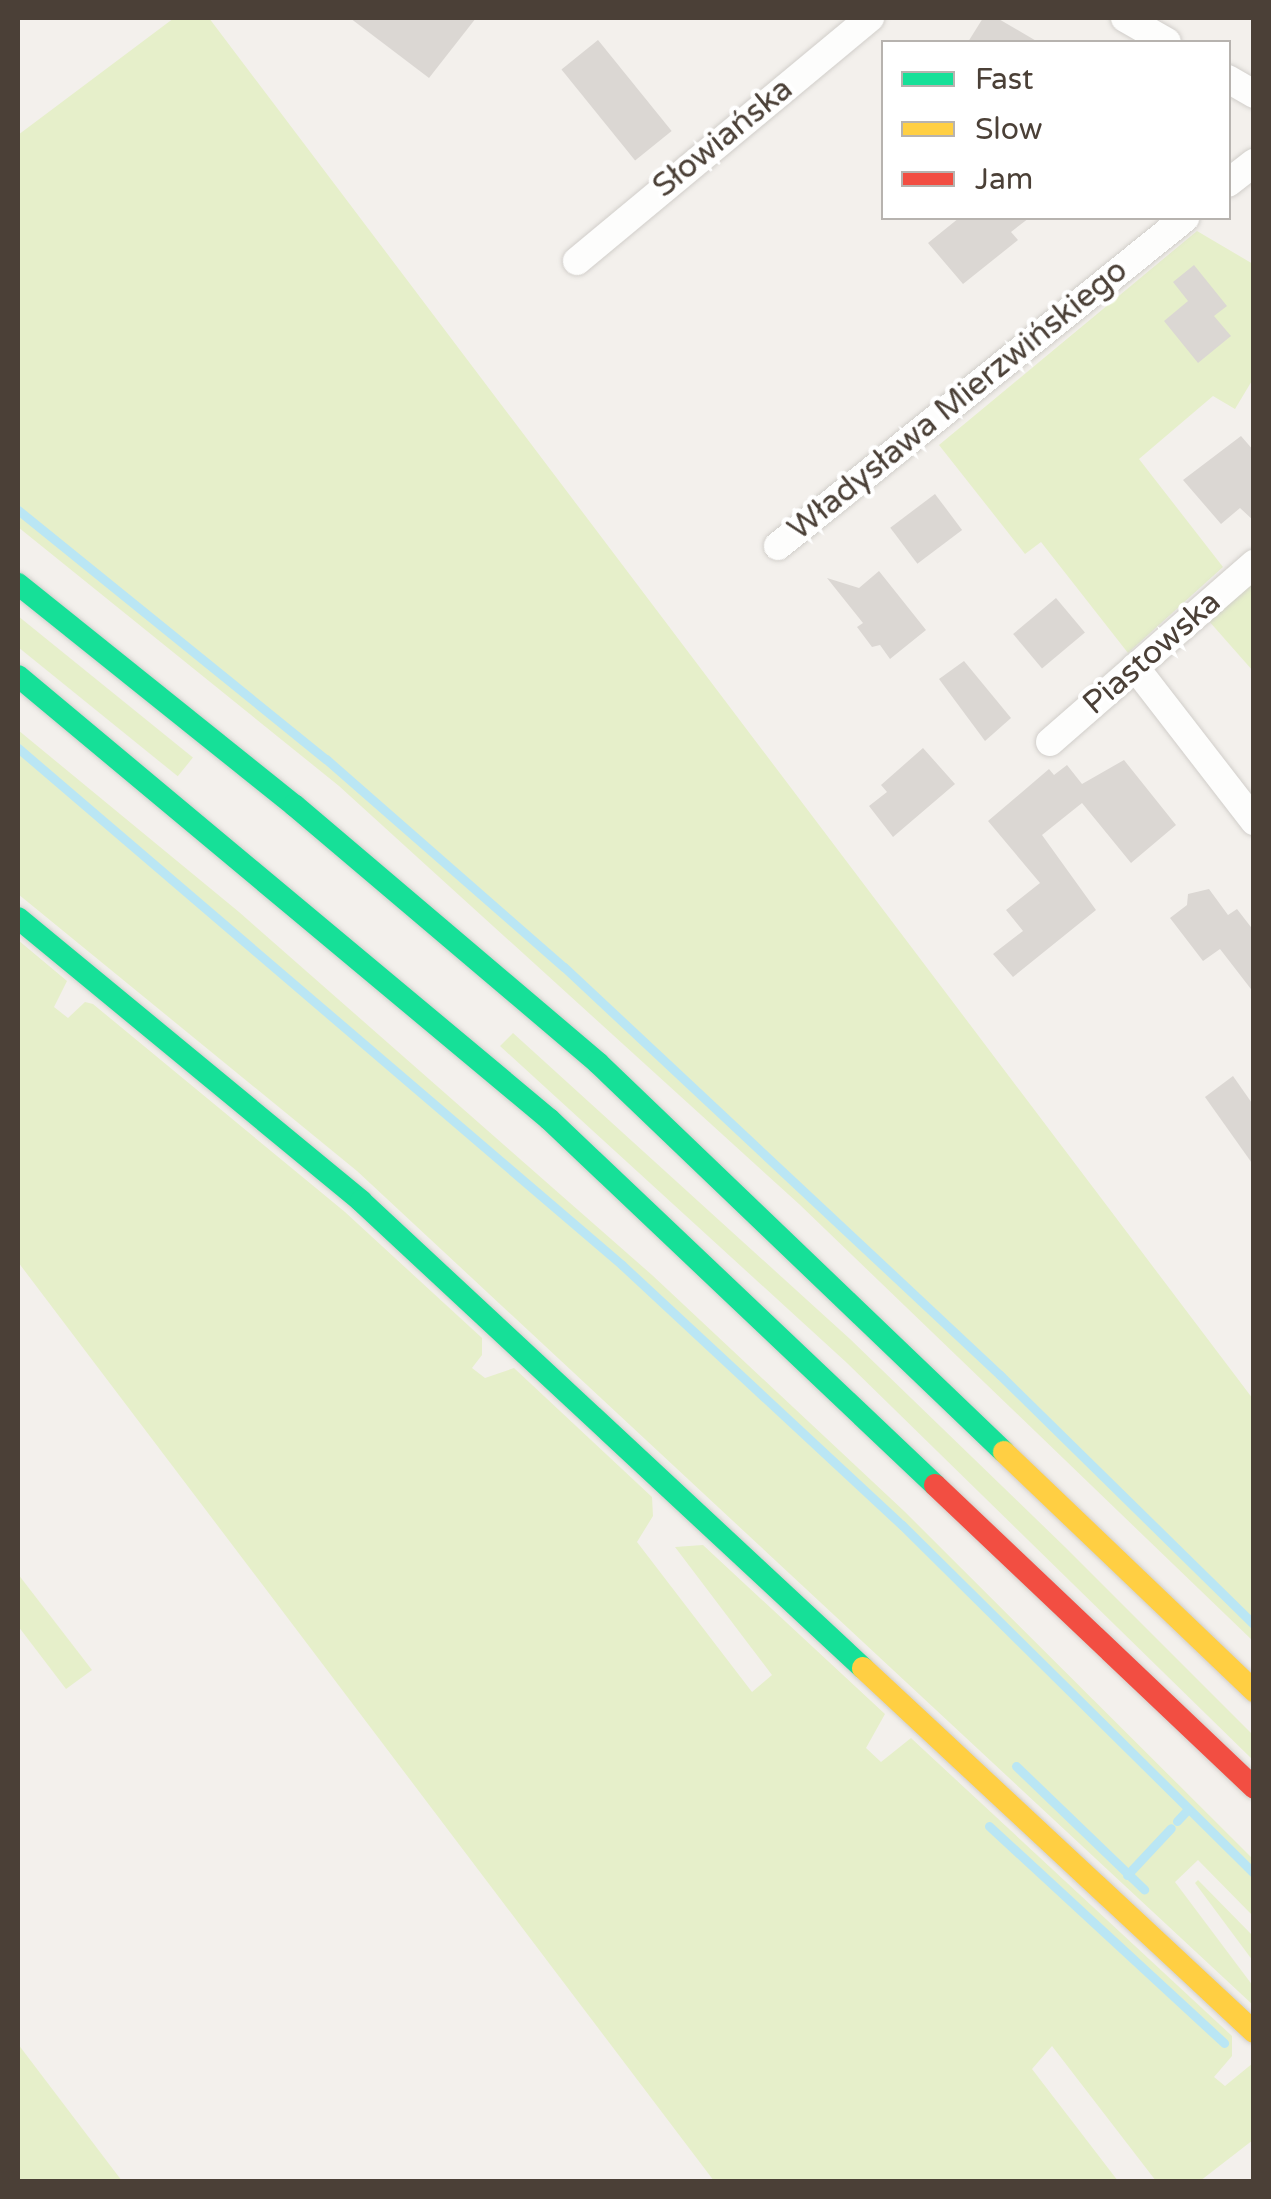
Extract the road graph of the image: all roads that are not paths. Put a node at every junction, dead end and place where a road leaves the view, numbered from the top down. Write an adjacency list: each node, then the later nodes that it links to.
1 (870, 18): 9 (street, Słowiańska)
2 (1125, 18): 3 (street)
3 (1164, 40)
4 (1231, 81): 5 (street)
5 (1254, 94)
6 (1254, 163): 7 (street)
7 (1231, 181)
8 (1183, 220): 10 (street, Władysława Mierzwińskiego)
9 (577, 260)
10 (778, 546)
11 (1254, 564): 13 (street, Piastowska)
12 (18, 584): 18 (main road)
13 (1135, 667): 15 (street, Piastowska); 16 (street)
14 (18, 676): 19 (main road)
15 (1050, 742)
16 (1254, 821)
17 (18, 918): 20 (main road)
18 (1254, 1691)
19 (1254, 1788)
20 (1254, 2032)

